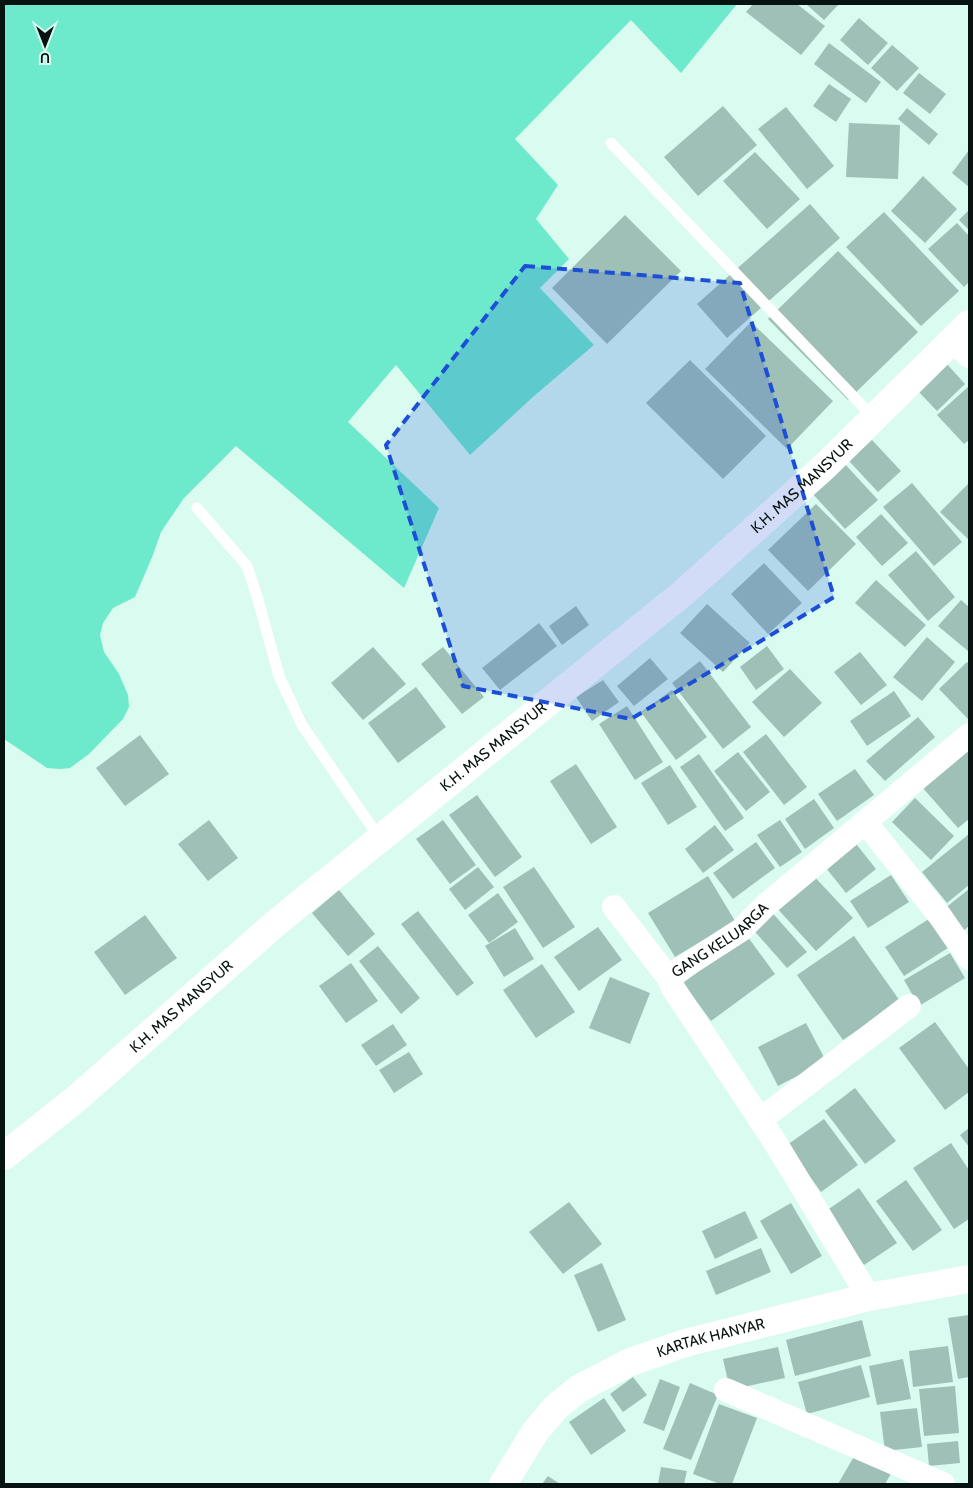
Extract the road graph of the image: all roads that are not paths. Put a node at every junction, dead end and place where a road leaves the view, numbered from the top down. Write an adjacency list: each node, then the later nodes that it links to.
1 (611, 143): 3 (lane)
2 (964, 340): 3 (main road, K.H. MAS MANSYUR)
3 (874, 418): 7 (main road, K.H. MAS MANSYUR)
4 (197, 508): 7 (lane)
5 (969, 735): 6 (street, GANG KELUARGA)
6 (866, 823): 9 (street); 10 (street, GANG KELUARGA)
7 (380, 839): 13 (main road, K.H. MAS MANSYUR)
8 (614, 907): 10 (street)
9 (969, 958)
10 (668, 977): 12 (street, GANG KELUARGA)
11 (909, 1006): 12 (street)
12 (760, 1120): 15 (street, GANG KELUARGA)
13 (4, 1156)
14 (969, 1279): 15 (main road, KARTAK HANYAR)
15 (870, 1297): 17 (main road, KARTAK HANYAR)
16 (726, 1390): 18 (street)
17 (503, 1484)
18 (943, 1484)

